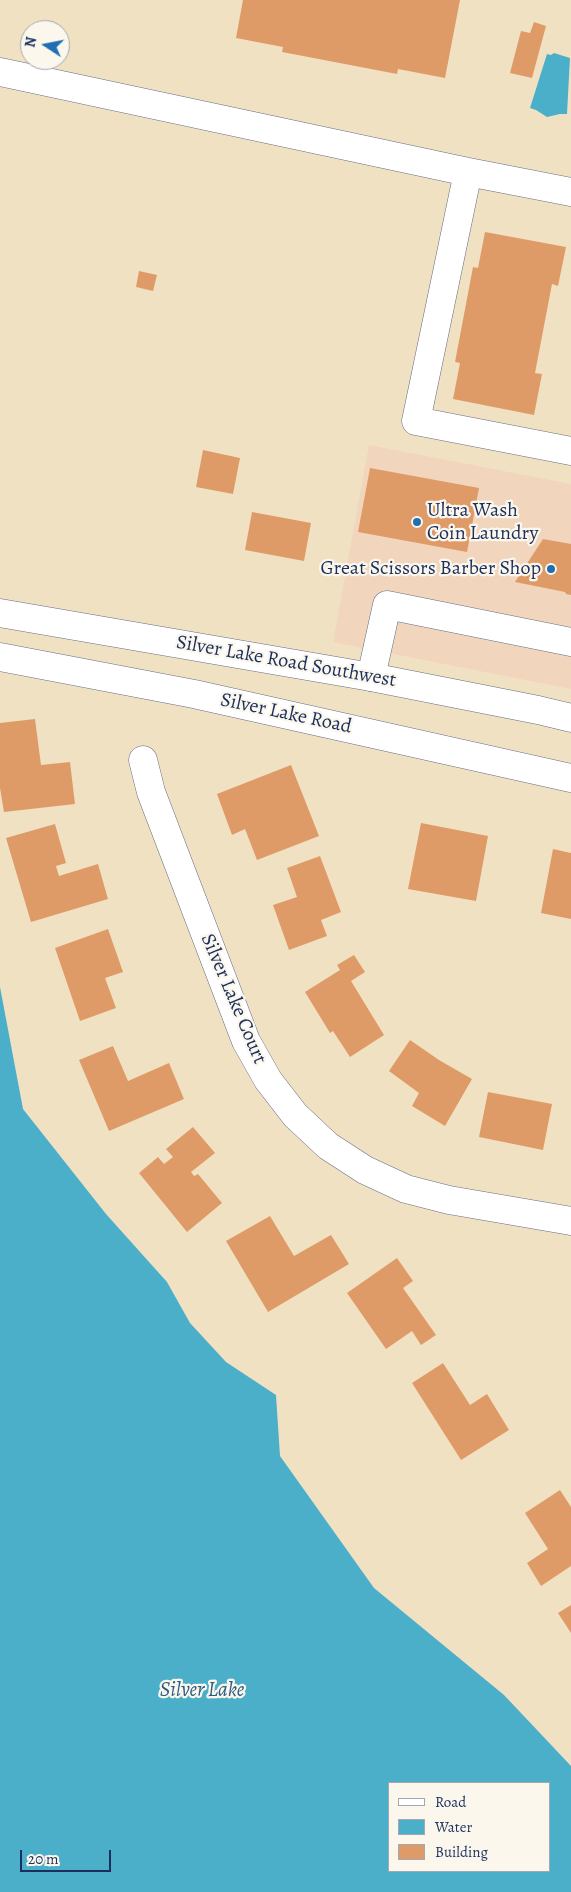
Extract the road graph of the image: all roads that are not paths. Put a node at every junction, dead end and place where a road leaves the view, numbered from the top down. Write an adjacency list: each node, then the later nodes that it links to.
1 (0, 72): 2 (main road)
2 (468, 172): 3 (main road); 4 (main road)
3 (571, 192)
4 (571, 451)
5 (0, 613): 8 (main road, Silver Lake Road Southwest)
6 (571, 642): 8 (main road)
7 (0, 656): 11 (main road, Silver Lake Road)
8 (371, 677): 9 (main road, Silver Lake Road Southwest)
9 (571, 718)
10 (142, 760): 12 (main road, Silver Lake Court)
11 (571, 778)
12 (571, 1221)

